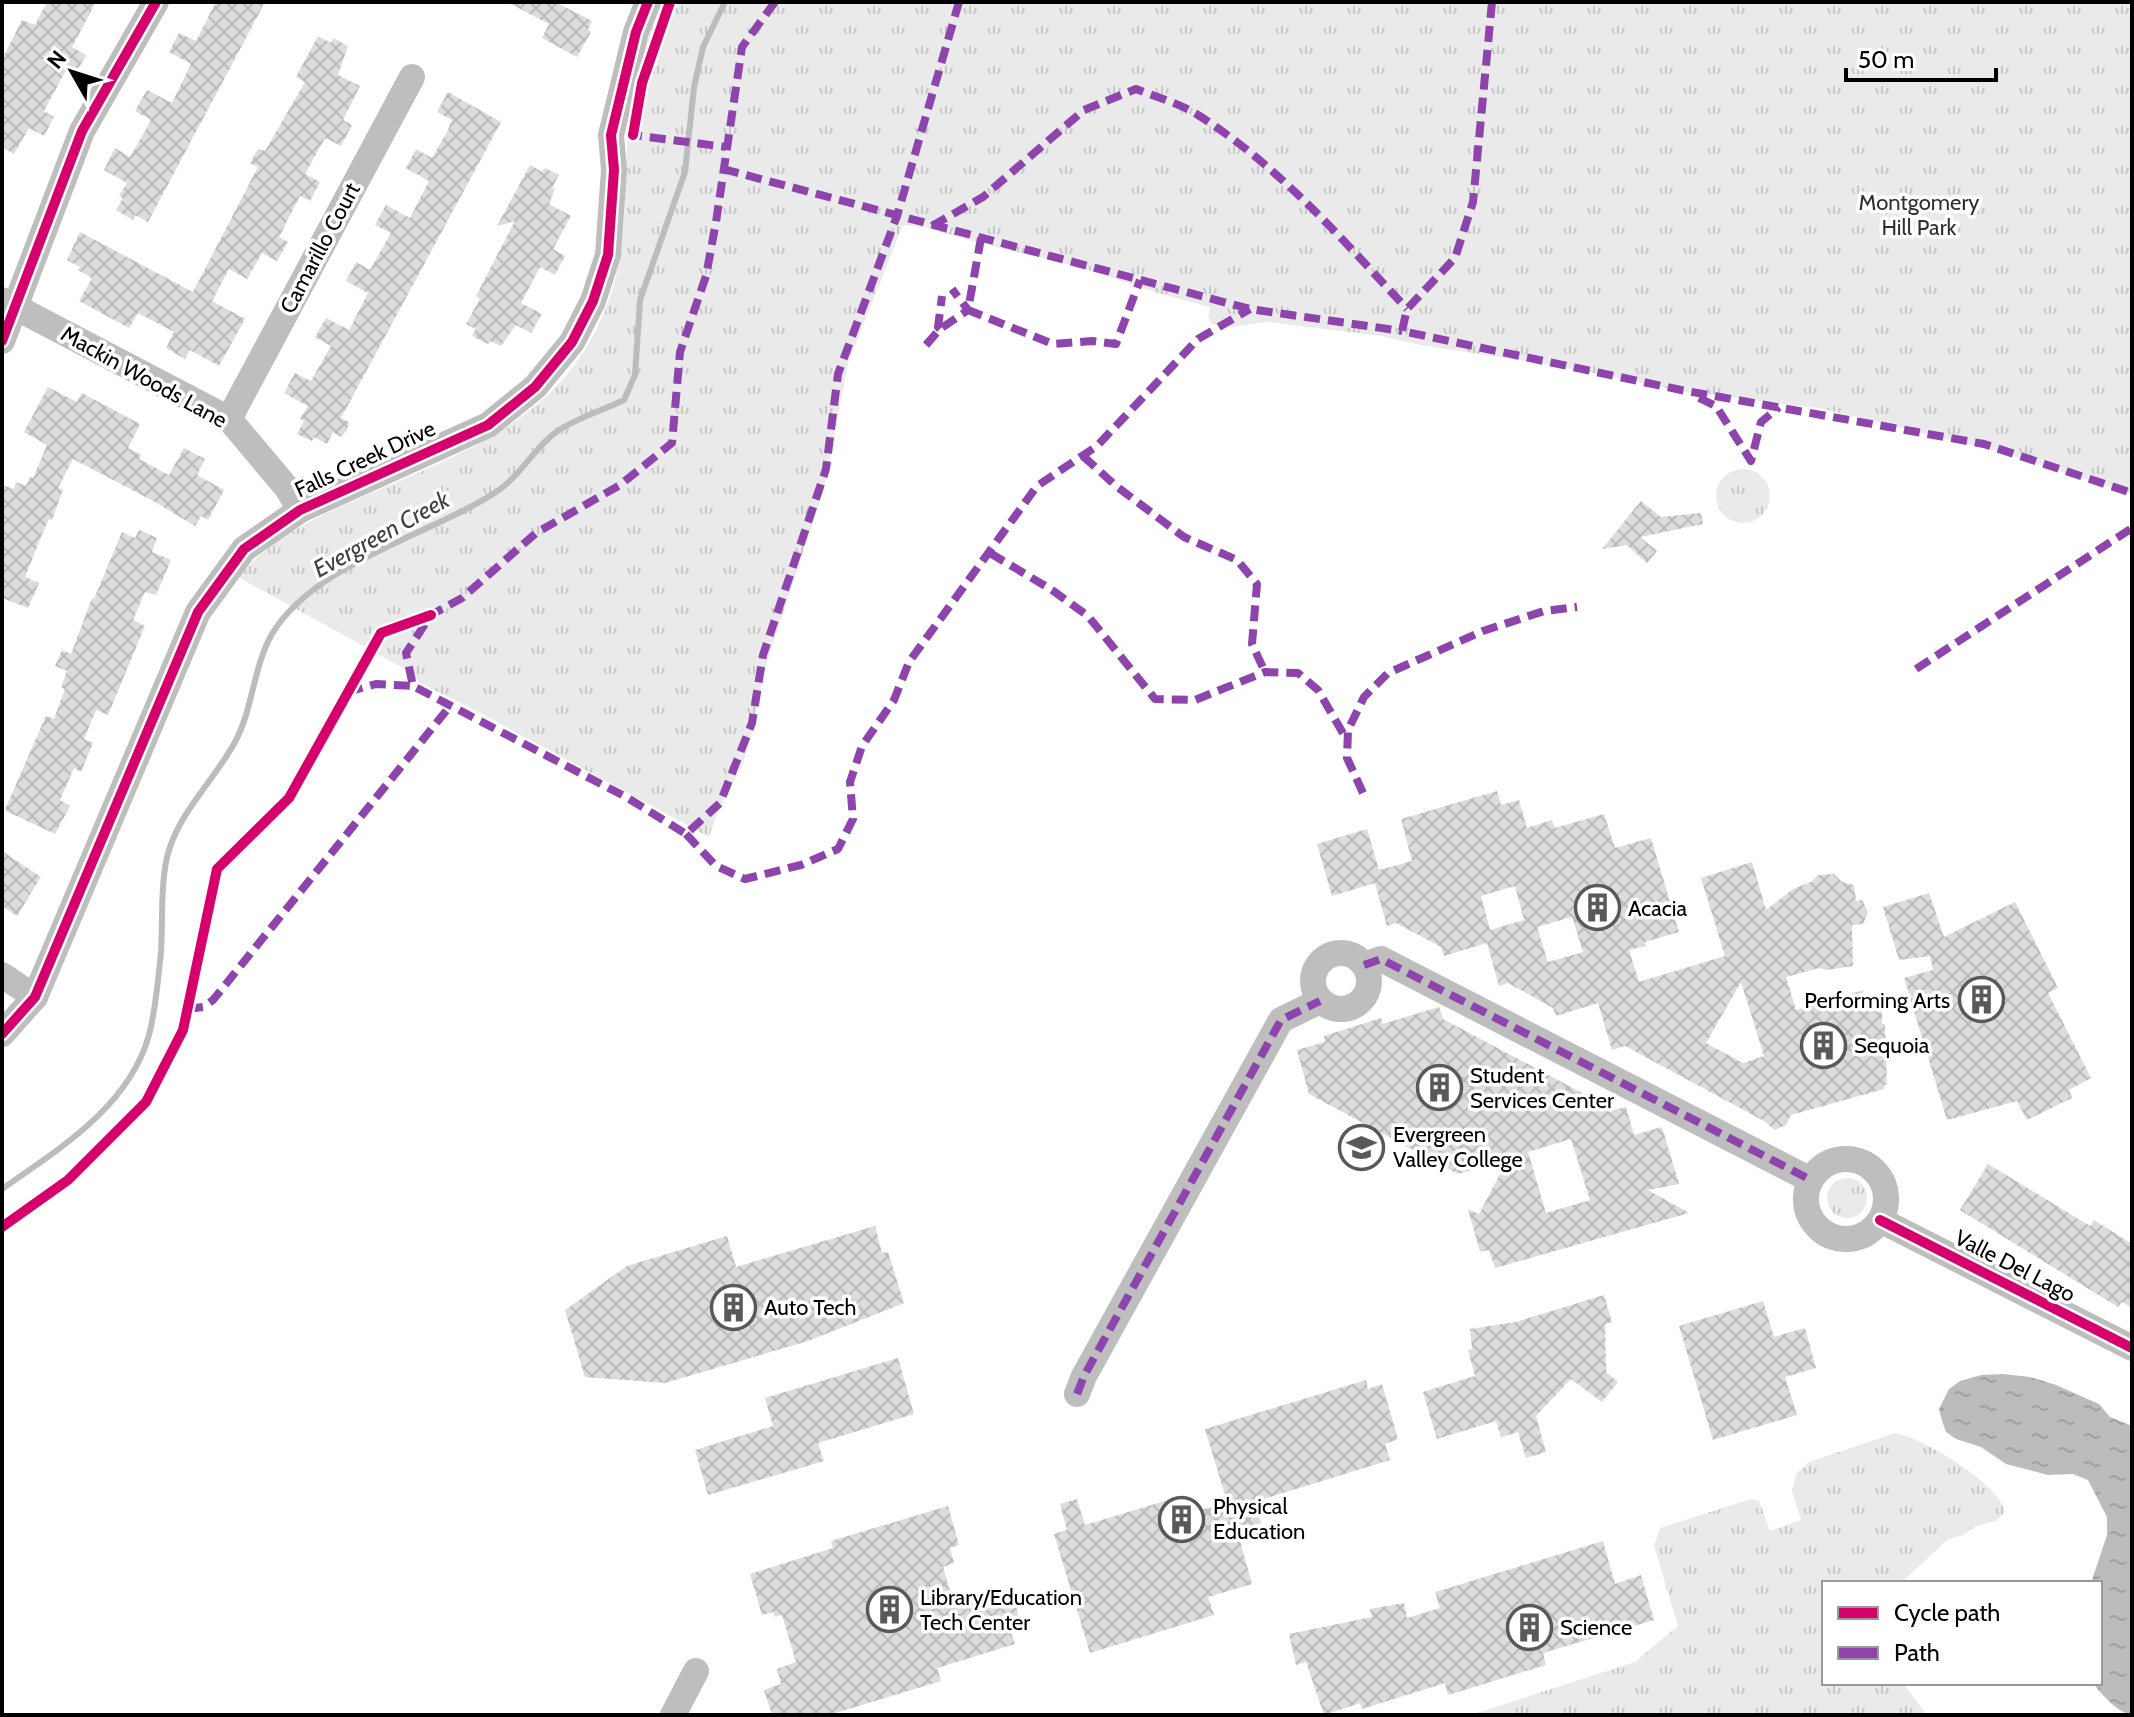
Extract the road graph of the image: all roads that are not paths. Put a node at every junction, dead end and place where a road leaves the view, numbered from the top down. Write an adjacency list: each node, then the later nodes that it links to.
1 (156, 2): 4 (street)
2 (648, 2): 7 (street, Falls Creek Drive)
3 (412, 77): 6 (street, Camarillo Court)
4 (8, 303): 5 (street); 6 (street, Mackin Woods Lane)
5 (2, 341)
6 (229, 419): 7 (street, Mackin Woods Lane)
7 (300, 510): 10 (street, Falls Creek Drive)
8 (1364, 965): 11 (street); 11 (street); 13 (street)
9 (2, 975): 10 (street)
10 (35, 997): 12 (street, Falls Creek Drive)
11 (1320, 1001): 16 (street)
12 (2, 1034)
13 (1811, 1180): 14 (street); 14 (street)
14 (1880, 1220): 15 (street, Valle Del Lago)
15 (2132, 1348)
16 (1077, 1394)
17 (696, 1671): 18 (street)
18 (673, 1715)

